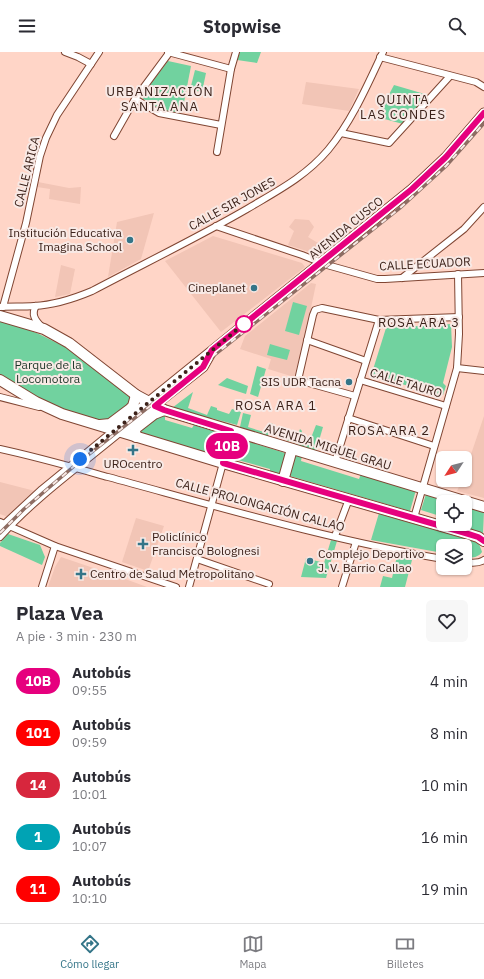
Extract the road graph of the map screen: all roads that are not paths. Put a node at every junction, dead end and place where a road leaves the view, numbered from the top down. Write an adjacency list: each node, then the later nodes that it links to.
1 (65, 52): 6 (street)
2 (99, 52): 6 (street, CALLE ARICA)
3 (168, 52): 7 (street); 10 (street)
4 (236, 52): 7 (street)
5 (382, 54): 8 (street); 13 (street, CALLE SIR JONES)
6 (91, 64): 23 (street, CALLE ARICA)
7 (231, 70): 12 (street)
8 (450, 76): 9 (street); 13 (street)
9 (484, 87)
10 (135, 99): 12 (street); 14 (street)
11 (482, 118): 18 (main road, AVENIDA CUSCO)
12 (221, 124): 15 (street)
13 (341, 133): 17 (street, CALLE SIR JONES)
14 (114, 136)
15 (217, 152)
16 (484, 207): 21 (street)
17 (216, 226): 18 (street, CALLE ECUADOR); 22 (street, CALLE SIR JONES)
18 (321, 263): 21 (street, CALLE ECUADOR); 36 (main road, AVENIDA CUSCO)
19 (484, 273): 20 (street, CALLE ECUADOR)
20 (458, 274): 21 (street, CALLE ECUADOR); 24 (street)
21 (402, 278)
22 (36, 306): 23 (street, CALLE SIR JONES); 26 (street)
23 (1, 310): 26 (main road, AVENIDA MIGUEL GRAU)
24 (459, 317): 25 (street); 29 (street)
25 (379, 320): 27 (street); 28 (street)
26 (44, 329): 33 (main road, AVENIDA MIGUEL GRAU)
27 (307, 340): 28 (street); 34 (street)
28 (366, 361): 32 (street)
29 (456, 368): 30 (street); 37 (street)
30 (484, 371)
31 (0, 380): 39 (main road)
32 (360, 380): 34 (street); 37 (street, CALLE TAURO)
33 (136, 395): 36 (main road, AVENIDA MIGUEL GRAU); 41 (main road)
34 (355, 396): 40 (street)
35 (0, 397): 39 (street)
36 (151, 404): 38 (main road, AVENIDA MIGUEL GRAU); 42 (main road, AVENIDA CUSCO)
37 (446, 406): 45 (street)
38 (164, 410): 43 (main road, AVENIDA MIGUEL GRAU); 44 (main road)
39 (62, 414): 41 (main road)
40 (348, 418): 45 (street); 48 (street)
41 (100, 426): 42 (main road)
42 (118, 431): 44 (main road); 50 (street, AVENIDA CUSCO)
43 (231, 431): 47 (main road, AVENIDA MIGUEL GRAU); 49 (main road)
44 (136, 437): 49 (main road)
45 (434, 446): 52 (street)
46 (0, 449): 50 (street, CALLE PROLONGACIÓN CALLAO)
47 (292, 450): 48 (main road, AVENIDA MIGUEL GRAU); 51 (main road)
48 (335, 462): 52 (main road, AVENIDA MIGUEL GRAU)
49 (223, 463): 51 (main road); 54 (street)
50 (73, 467): 54 (street, CALLE PROLONGACIÓN CALLAO); 57 (street, AVENIDA CUSCO)
51 (283, 481): 53 (main road)
52 (422, 488): 55 (main road, AVENIDA MIGUEL GRAU); 56 (street)
53 (349, 500): 56 (main road); 58 (street)
54 (212, 505): 58 (street, CALLE PROLONGACIÓN CALLAO); 64 (street)
55 (484, 507)
56 (414, 518): 60 (main road)
57 (3, 525): 59 (street, AVENIDA CUSCO); 62 (street)
58 (335, 536): 61 (street, CALLE PROLONGACIÓN CALLAO)
59 (0, 537)
60 (484, 541)
61 (356, 542): 63 (street, CALLE PROLONGACIÓN CALLAO); 71 (street)
62 (55, 546): 68 (street); 69 (street)
63 (436, 558)
64 (197, 559): 67 (street); 70 (street)
65 (484, 560): 66 (street)
66 (472, 564)
67 (269, 584)
68 (42, 587)
69 (176, 587)
70 (189, 587)
71 (342, 587)

